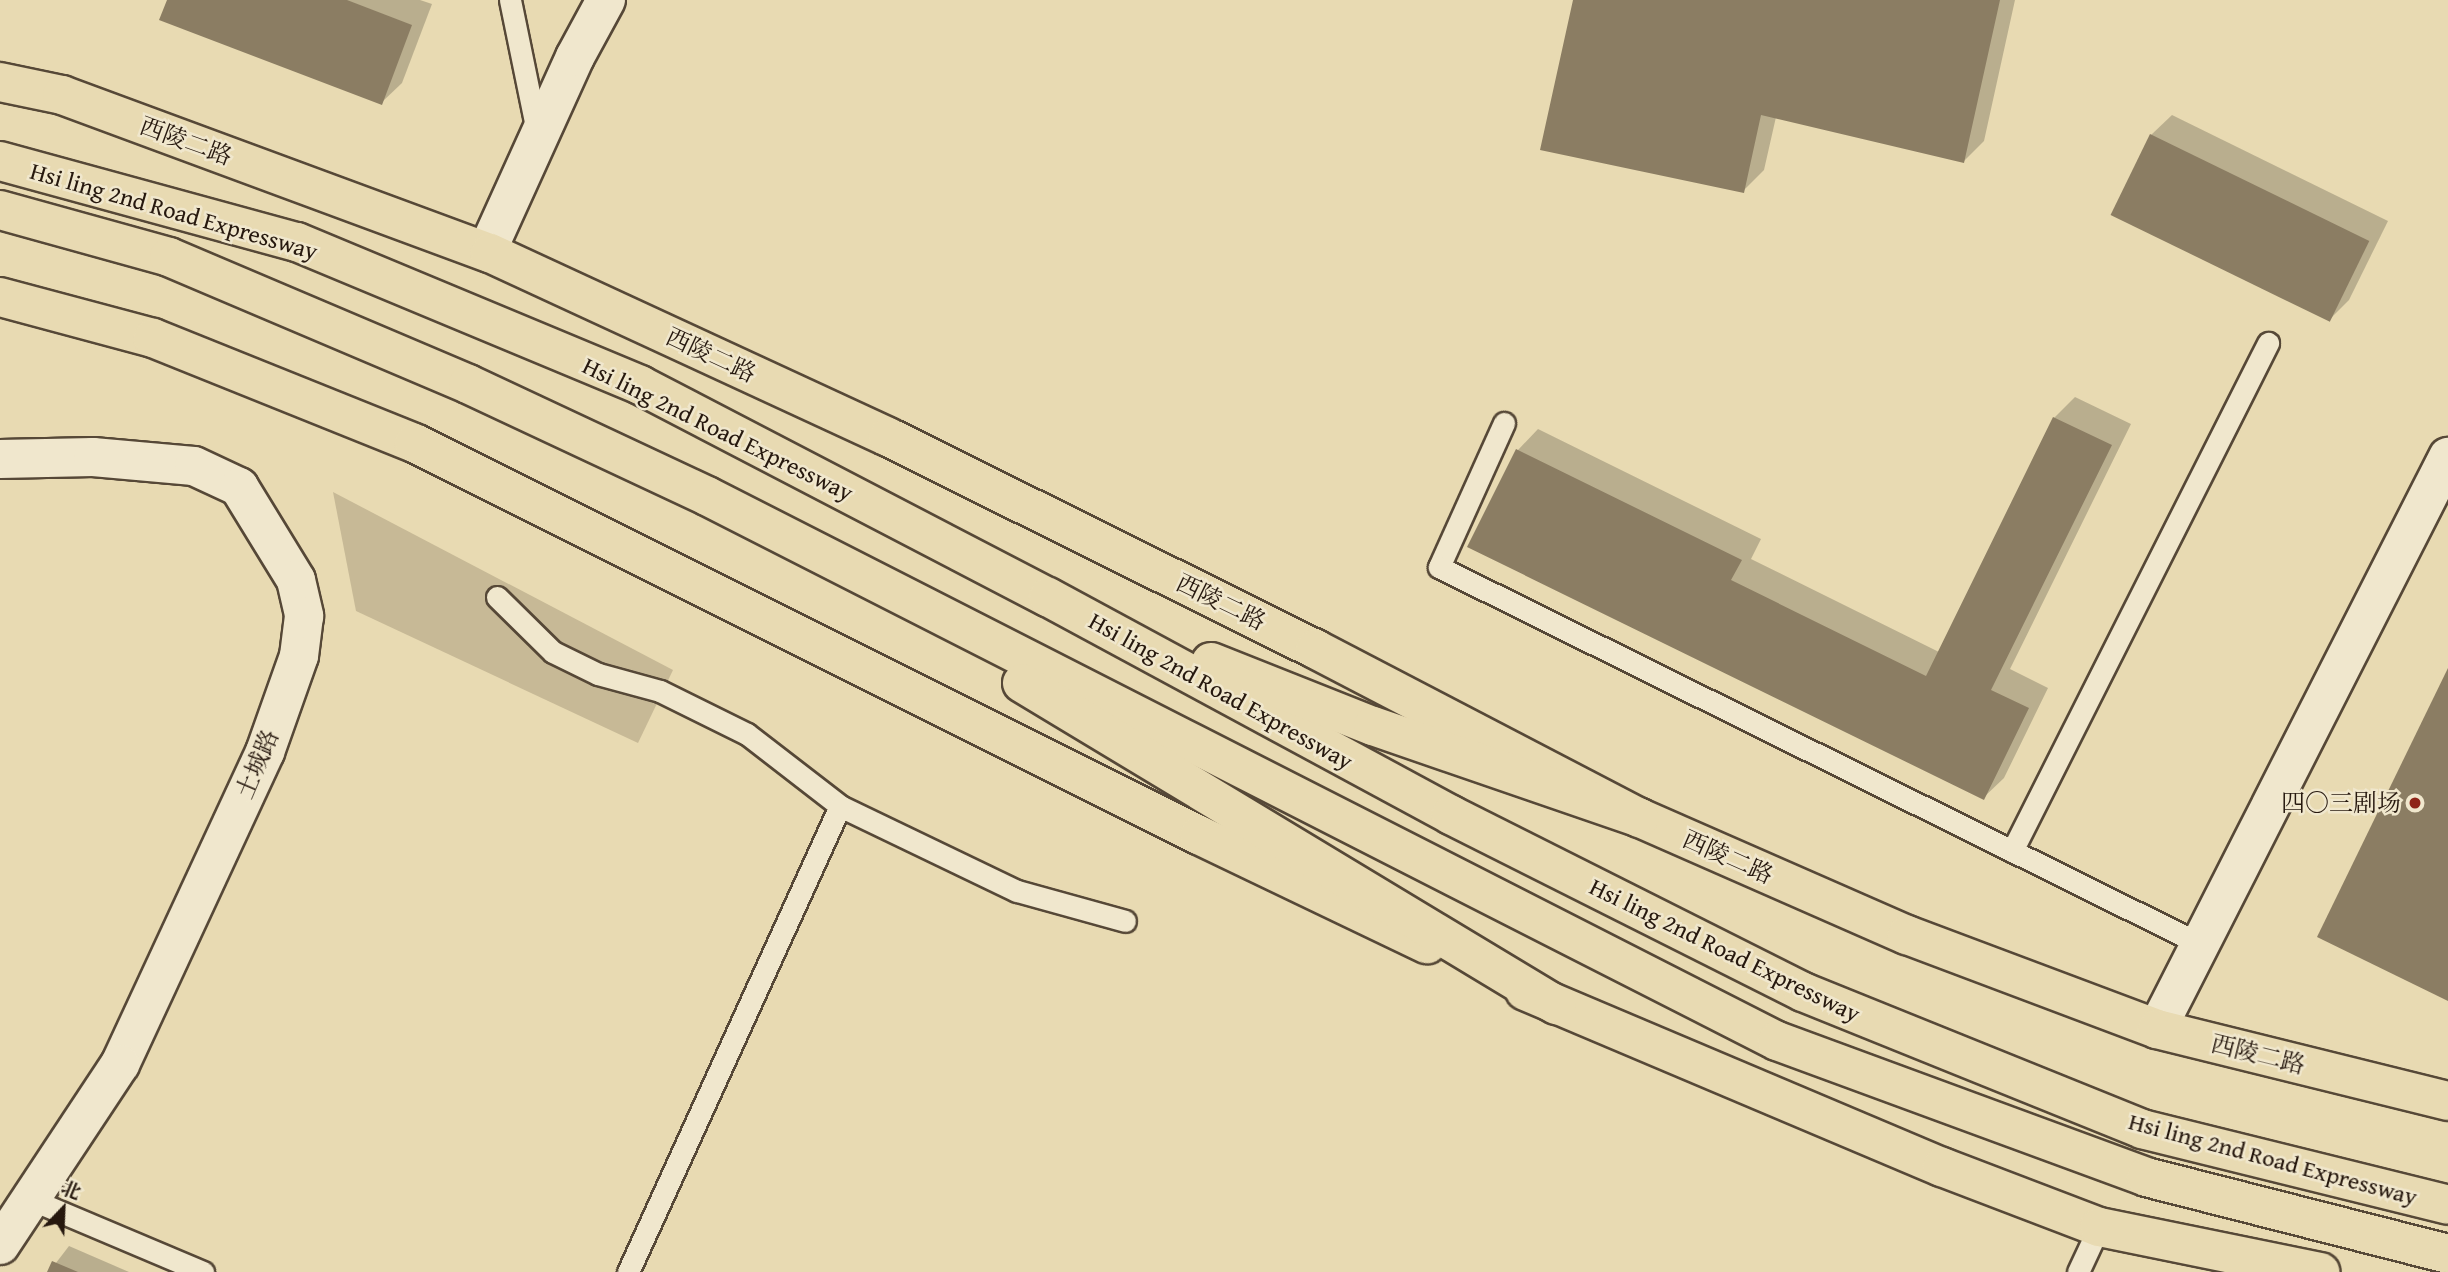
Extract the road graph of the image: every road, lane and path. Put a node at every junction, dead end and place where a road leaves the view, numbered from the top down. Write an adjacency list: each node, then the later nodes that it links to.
1 (510, 0): 4 (lane)
2 (606, 0): 4 (street)
3 (0, 82): 7 (main road, 西陵二路)
4 (539, 141): 7 (street)
5 (0, 161): 15 (main road, Hsi ling 2nd Road Expressway)
6 (0, 209): 13 (main road, Hsi ling 2nd Road Expressway)
7 (487, 251): 17 (main road, 西陵二路)
8 (0, 297): 21 (main road)
9 (2268, 343): 18 (lane)
10 (1504, 423): 18 (lane)
11 (2448, 457): 20 (street)
12 (0, 459): 24 (street, 土城路)
13 (707, 496): 21 (main road); 28 (main road, Hsi ling 2nd Road Expressway)
14 (497, 597): 16 (lane)
15 (1048, 597): 17 (main road); 25 (main road, Hsi ling 2nd Road Expressway)
16 (840, 806): 19 (lane); 30 (lane)
17 (1640, 818): 22 (main road, 西陵二路)
18 (2012, 851): 20 (lane)
19 (1125, 921)
20 (2200, 944): 22 (street)
21 (1556, 1005): 26 (main road)
22 (2157, 1029): 23 (main road, 西陵二路)
23 (2448, 1101)
24 (30, 1199): 27 (street, 土城路); 29 (lane)
25 (2448, 1205)
26 (2099, 1227): 31 (lane); 32 (main road)
27 (0, 1245)
28 (2448, 1254)
29 (203, 1272)
30 (628, 1272)
31 (2078, 1272)
32 (2320, 1272)

